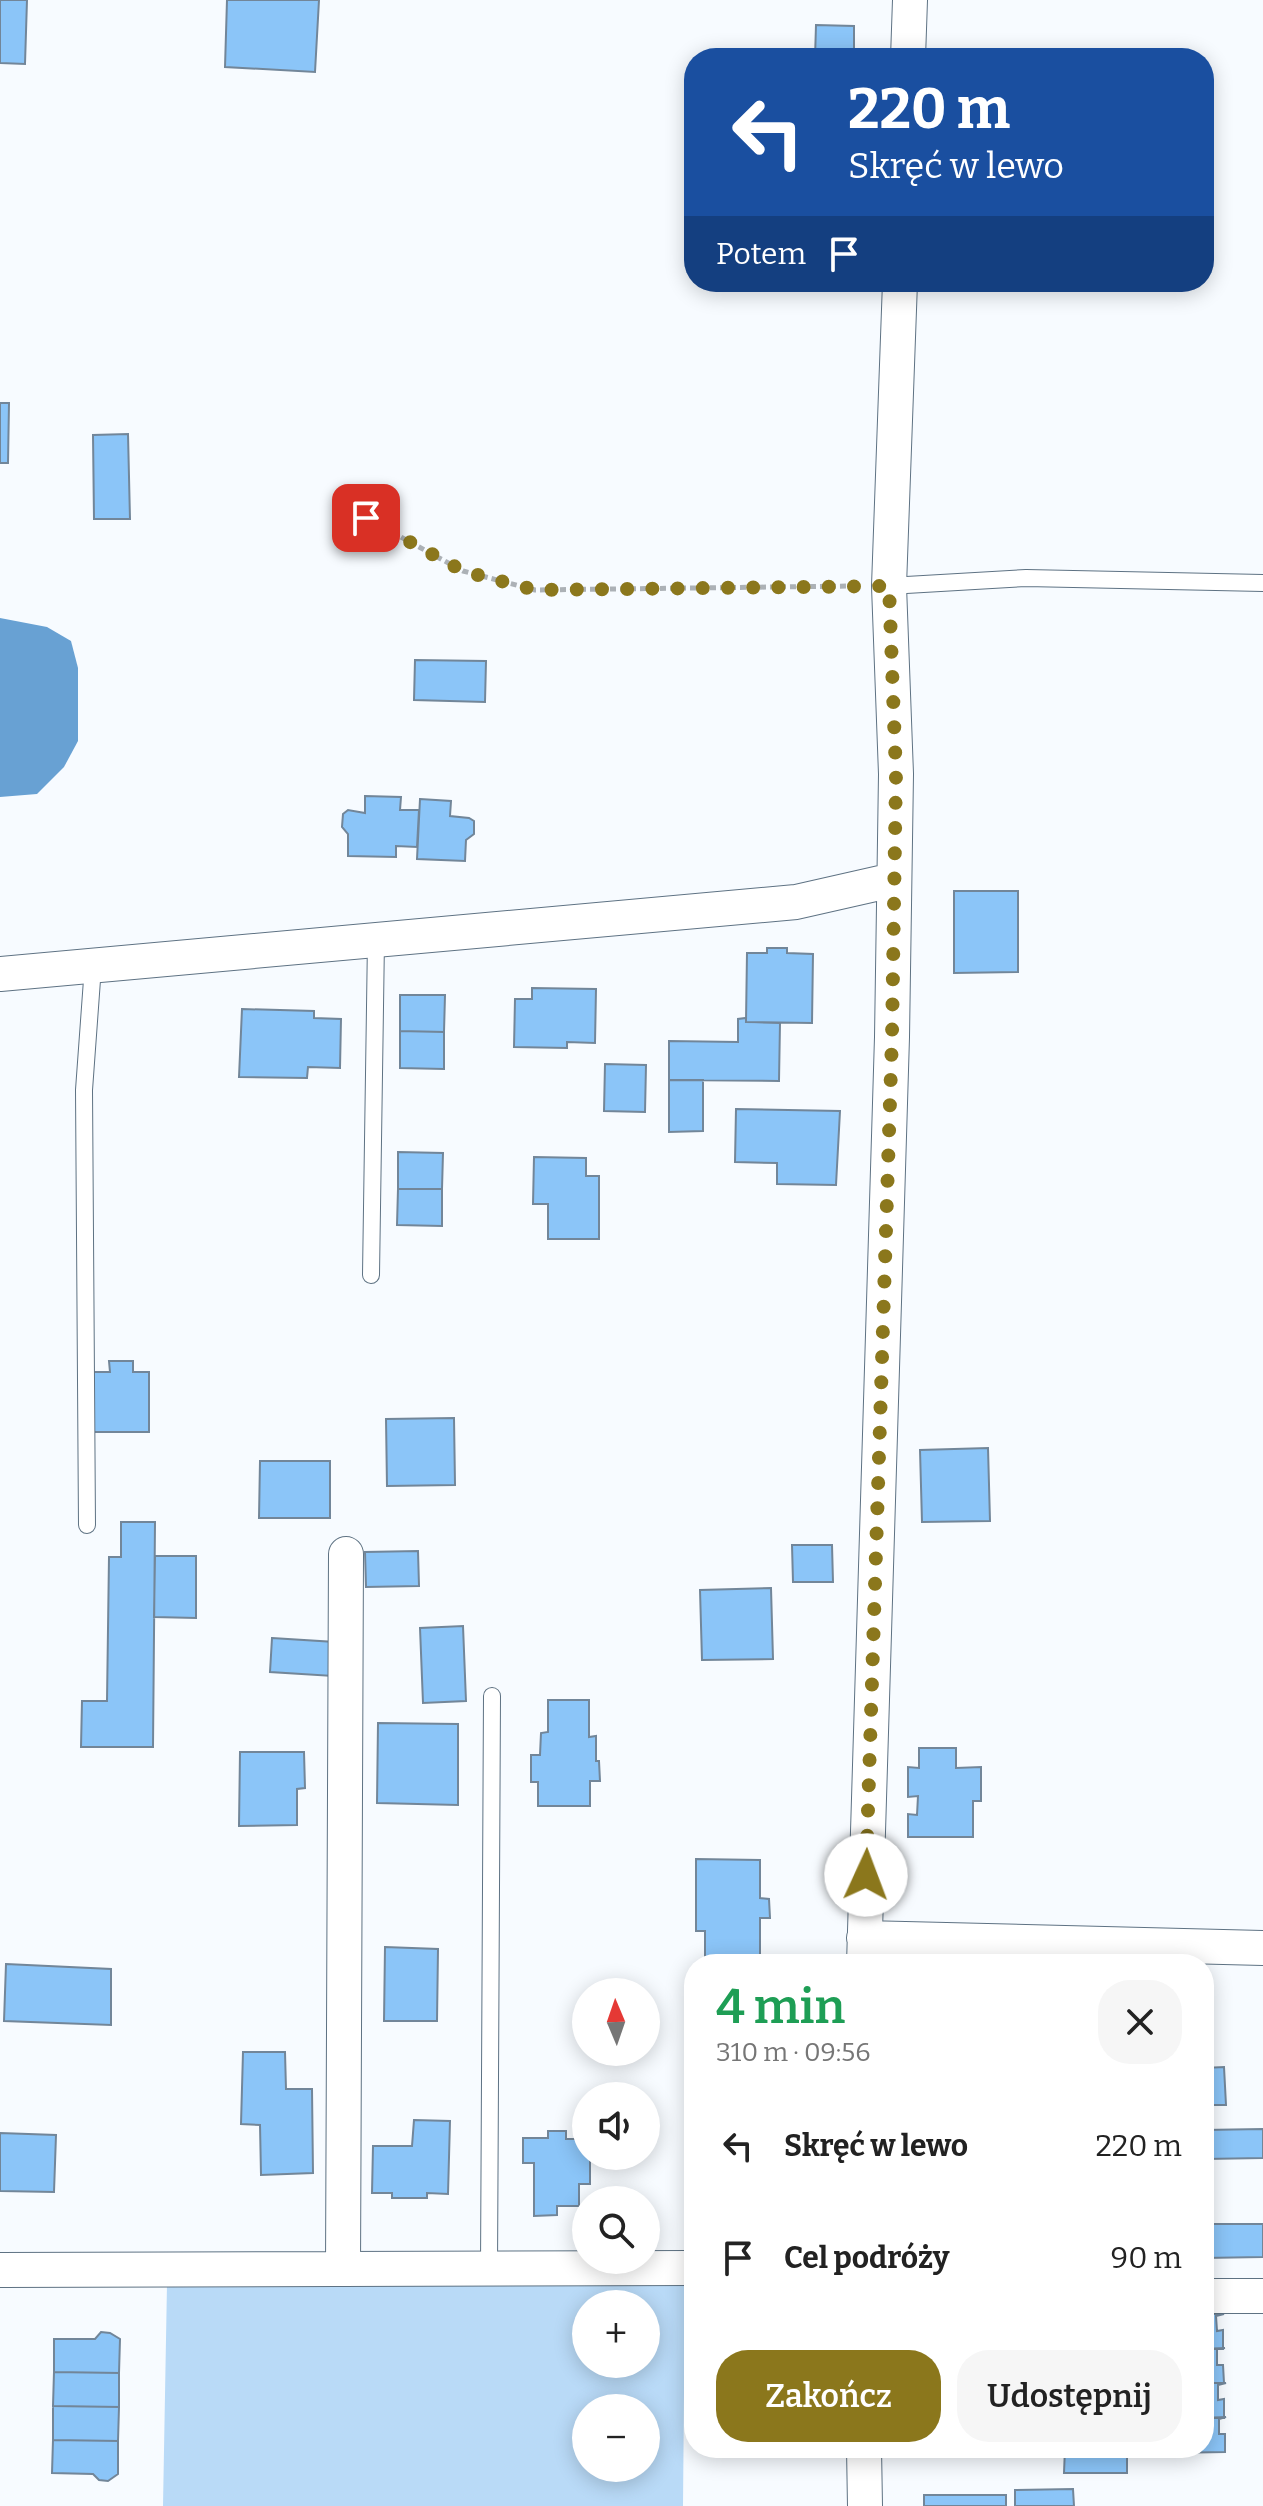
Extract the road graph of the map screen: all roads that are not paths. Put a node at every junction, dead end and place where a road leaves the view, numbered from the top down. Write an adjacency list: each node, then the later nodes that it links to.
1 (910, 0): 2 (street)
2 (908, 48)
3 (900, 292): 5 (street)
4 (1263, 583): 5 (lane)
5 (889, 586): 6 (street)
6 (893, 880): 7 (street); 15 (street)
7 (376, 940): 8 (street); 10 (lane)
8 (93, 966): 9 (street); 11 (lane)
9 (0, 974)
10 (371, 1275)
11 (87, 1525)
12 (346, 1554): 17 (street)
13 (492, 1696): 18 (lane)
14 (1263, 1948): 15 (street)
15 (864, 1951)
16 (684, 2268): 18 (street)
17 (343, 2269): 18 (street); 19 (street)
18 (489, 2269)
19 (0, 2270)
20 (1214, 2296): 21 (street)
21 (1263, 2296)
22 (864, 2458): 23 (street)
23 (865, 2506)

